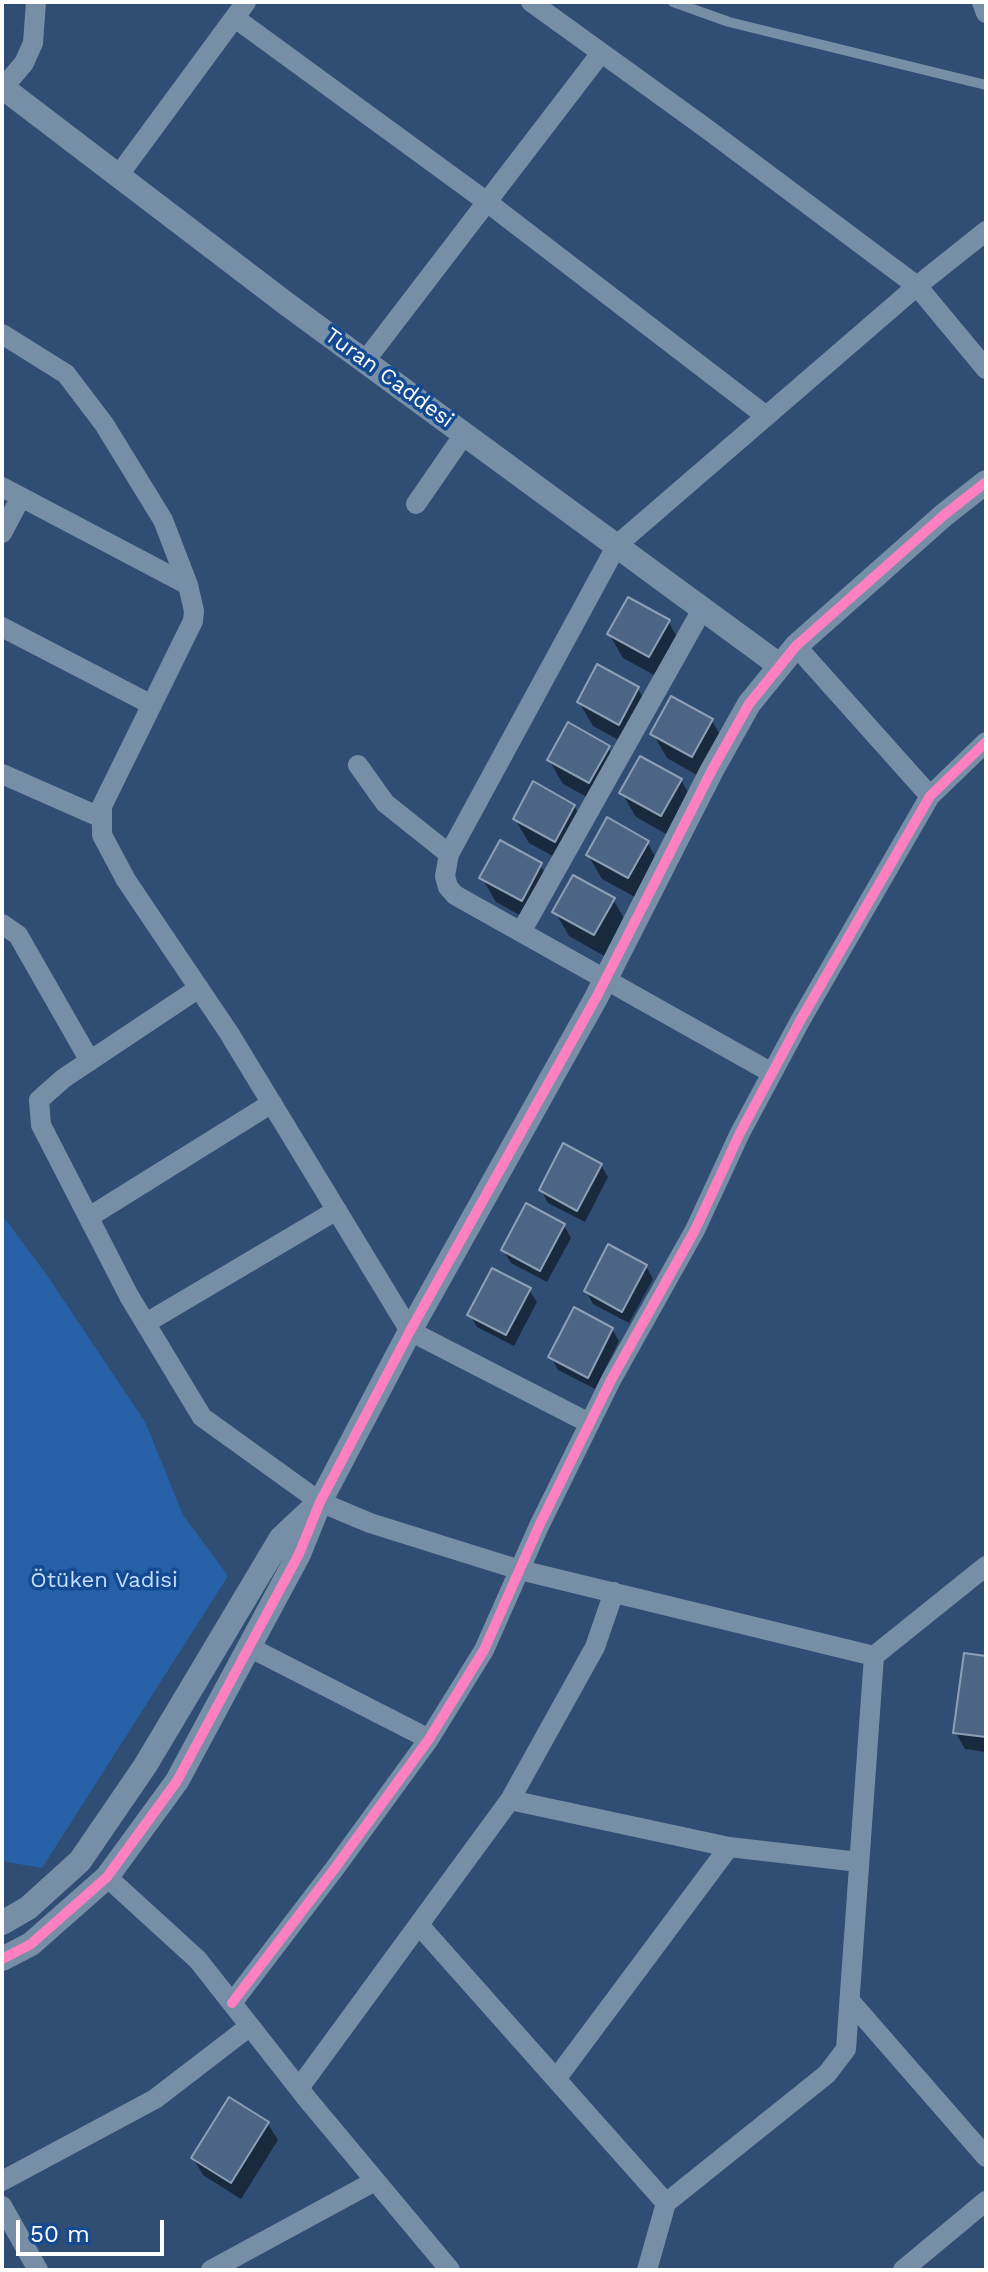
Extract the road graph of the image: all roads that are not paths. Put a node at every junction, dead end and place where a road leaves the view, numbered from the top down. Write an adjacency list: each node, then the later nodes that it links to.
1 (36, 2): 9 (street)
2 (531, 2): 7 (street)
3 (673, 2): 8 (lane)
4 (982, 2): 6 (street)
5 (241, 10): 10 (street); 11 (street)
6 (986, 13)
7 (601, 53): 11 (street); 13 (street)
8 (986, 85)
9 (3, 88): 10 (street, Turan Caddesi)
10 (118, 176): 15 (street, Turan Caddesi)
11 (487, 202): 15 (street); 17 (street)
12 (986, 231): 13 (street)
13 (917, 286): 16 (street); 17 (street)
14 (2, 334): 25 (street)
15 (365, 361): 18 (street, Turan Caddesi)
16 (986, 369)
17 (766, 416): 24 (street)
18 (465, 433): 22 (street); 24 (street, Turan Caddesi)
19 (986, 482): 28 (street)
20 (2, 487): 21 (street)
21 (21, 497): 23 (street); 25 (street)
22 (416, 504)
23 (2, 533)
24 (617, 545): 26 (street, Turan Caddesi); 36 (street)
25 (188, 585): 30 (street)
26 (703, 608): 29 (street, Turan Caddesi); 38 (street)
27 (2, 627): 30 (street)
28 (796, 646): 29 (street); 34 (street)
29 (779, 665): 39 (street)
30 (152, 705): 35 (street)
31 (986, 742): 34 (street)
32 (358, 765): 36 (street)
33 (2, 774): 35 (street)
34 (930, 796): 42 (street)
35 (102, 818): 40 (street)
36 (449, 854): 38 (street)
37 (2, 924): 41 (street)
38 (521, 932): 39 (street)
39 (605, 979): 42 (street); 47 (street)
40 (199, 988): 41 (street); 43 (street)
41 (90, 1061): 45 (street)
42 (772, 1073): 48 (street)
43 (272, 1103): 44 (street); 45 (street)
44 (337, 1210): 46 (street); 47 (street)
45 (89, 1217): 46 (street)
46 (146, 1323): 49 (street)
47 (410, 1331): 48 (street); 49 (street)
48 (589, 1423): 51 (street)
49 (320, 1502): 51 (street); 53 (street); 60 (street)
50 (986, 1566): 54 (street)
51 (520, 1570): 52 (street); 55 (street)
52 (614, 1592): 54 (street); 56 (street)
53 (249, 1647): 55 (street); 59 (street)
54 (874, 1656): 58 (street)
55 (429, 1739): 64 (street)
56 (510, 1800): 57 (street); 61 (street)
57 (729, 1847): 58 (street); 66 (street)
58 (859, 1862): 63 (street)
59 (107, 1877): 62 (street); 64 (street)
60 (2, 1923)
61 (419, 1925): 66 (street); 67 (street)
62 (2, 1959)
63 (850, 2001): 68 (street); 72 (street)
64 (232, 2003): 65 (street)
65 (250, 2026): 67 (street); 69 (street)
66 (556, 2079): 72 (street)
67 (299, 2088): 70 (street)
68 (986, 2157)
69 (2, 2181)
70 (375, 2181): 75 (street); 76 (street)
71 (986, 2201): 78 (street)
72 (666, 2203): 77 (street)
73 (2, 2206): 74 (street)
74 (38, 2270)
75 (211, 2270)
76 (450, 2270)
77 (647, 2270)
78 (903, 2270)

